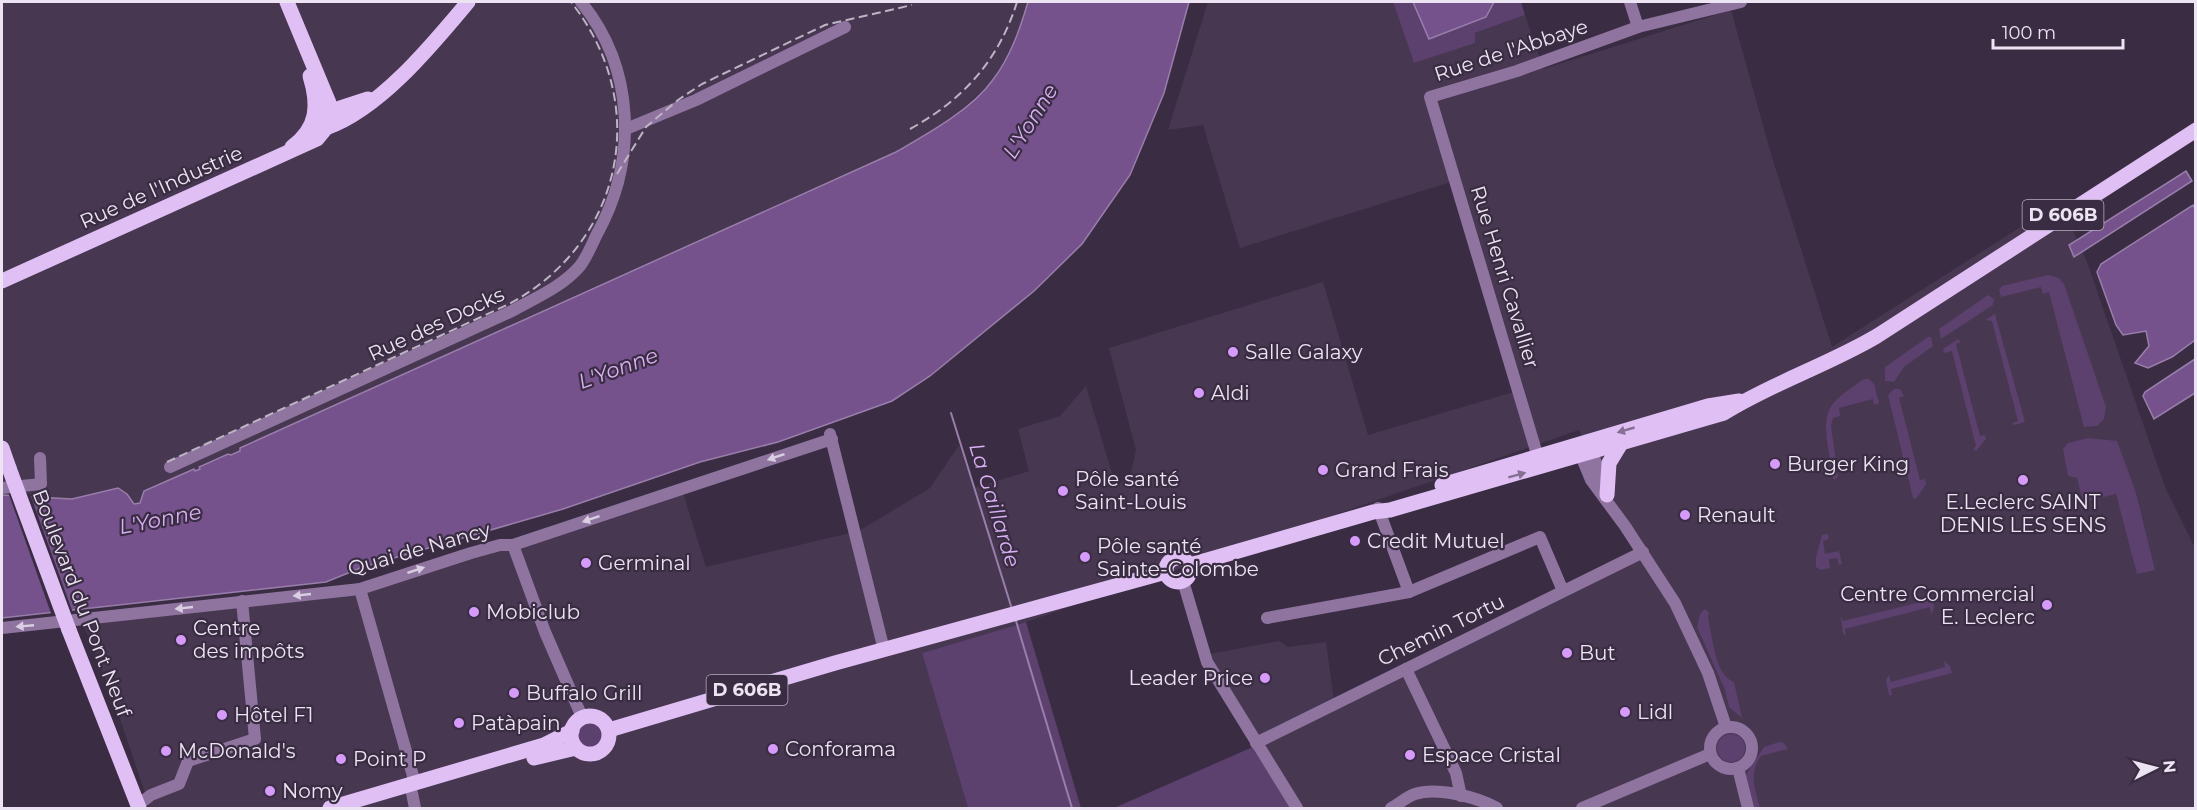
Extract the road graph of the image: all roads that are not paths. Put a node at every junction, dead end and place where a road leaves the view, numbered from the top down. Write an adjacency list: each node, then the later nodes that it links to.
1 (286, 2): 8 (main road); 12 (main road)
2 (468, 2): 9 (main road)
3 (581, 2): 13 (street, Rue des Docks)
4 (1630, 2): 7 (street)
5 (1741, 2): 7 (street, Rue de l'Abbaye)
6 (845, 27): 13 (street)
7 (1638, 27): 10 (street, Rue de l'Abbaye)
8 (326, 92): 11 (main road); 12 (main road)
9 (376, 96): 11 (main road); 12 (main road)
10 (1430, 97): 21 (street, Rue Henri Cavallier)
11 (352, 105): 12 (main road)
12 (328, 120): 15 (main road, Rue de l'Industrie)
13 (626, 129): 22 (street, Rue des Docks)
14 (2196, 130): 16 (main road, D 606B)
15 (4, 281)
16 (1744, 401): 17 (main road, D 606B); 19 (main road, D 606B, one-way to 19)
17 (1620, 445): 19 (main road, D 606B); 24 (main road)
18 (2, 448): 50 (main road, Boulevard du Pont Neuf, bridge)
19 (1585, 449): 21 (main road, D 606B); 24 (street); 25 (street)
20 (40, 458): 23 (street)
21 (1539, 462): 26 (main road, D 606B)
22 (170, 467)
23 (2, 488)
24 (1607, 495): 25 (street)
25 (1612, 510): 28 (street)
26 (1377, 511): 29 (main road, D 606B); 34 (street)
27 (513, 545): 32 (street, Quai de Nancy, one-way to 27); 38 (street, Quai de Nancy, one-way to 27); 40 (street)
28 (1643, 552): 33 (street, Chemin Tortu); 41 (street)
29 (1190, 565): 30 (main road); 31 (main road)
30 (1166, 572): 31 (main road); 38 (main road, D 606B)
31 (1183, 581): 44 (street)
32 (360, 589): 35 (street, Quai de Nancy, one-way to 35); 48 (street)
33 (1563, 591): 34 (street); 39 (street, Chemin Tortu)
34 (1409, 592): 36 (street)
35 (242, 602): 37 (street, Quai de Nancy, one-way to 37); 50 (street)
36 (1267, 618)
37 (2, 628)
38 (884, 650): 42 (main road, D 606B)
39 (1406, 669): 44 (street, Chemin Tortu); 49 (street)
40 (582, 717): 42 (main road); 43 (main road)
41 (1726, 727): 46 (street); 47 (street)
42 (609, 730): 45 (main road)
43 (572, 731): 45 (main road); 48 (main road)
44 (1256, 743): 53 (street)
45 (576, 748): 48 (main road)
46 (1710, 754): 47 (street); 56 (street)
47 (1738, 768): 57 (street)
48 (414, 795): 51 (main road); 52 (main road)
49 (1461, 796): 54 (street); 55 (street)
50 (136, 807)
51 (330, 808)
52 (361, 808)
53 (1297, 808)
54 (1391, 808)
55 (1497, 808)
56 (1582, 808)
57 (1748, 808)

